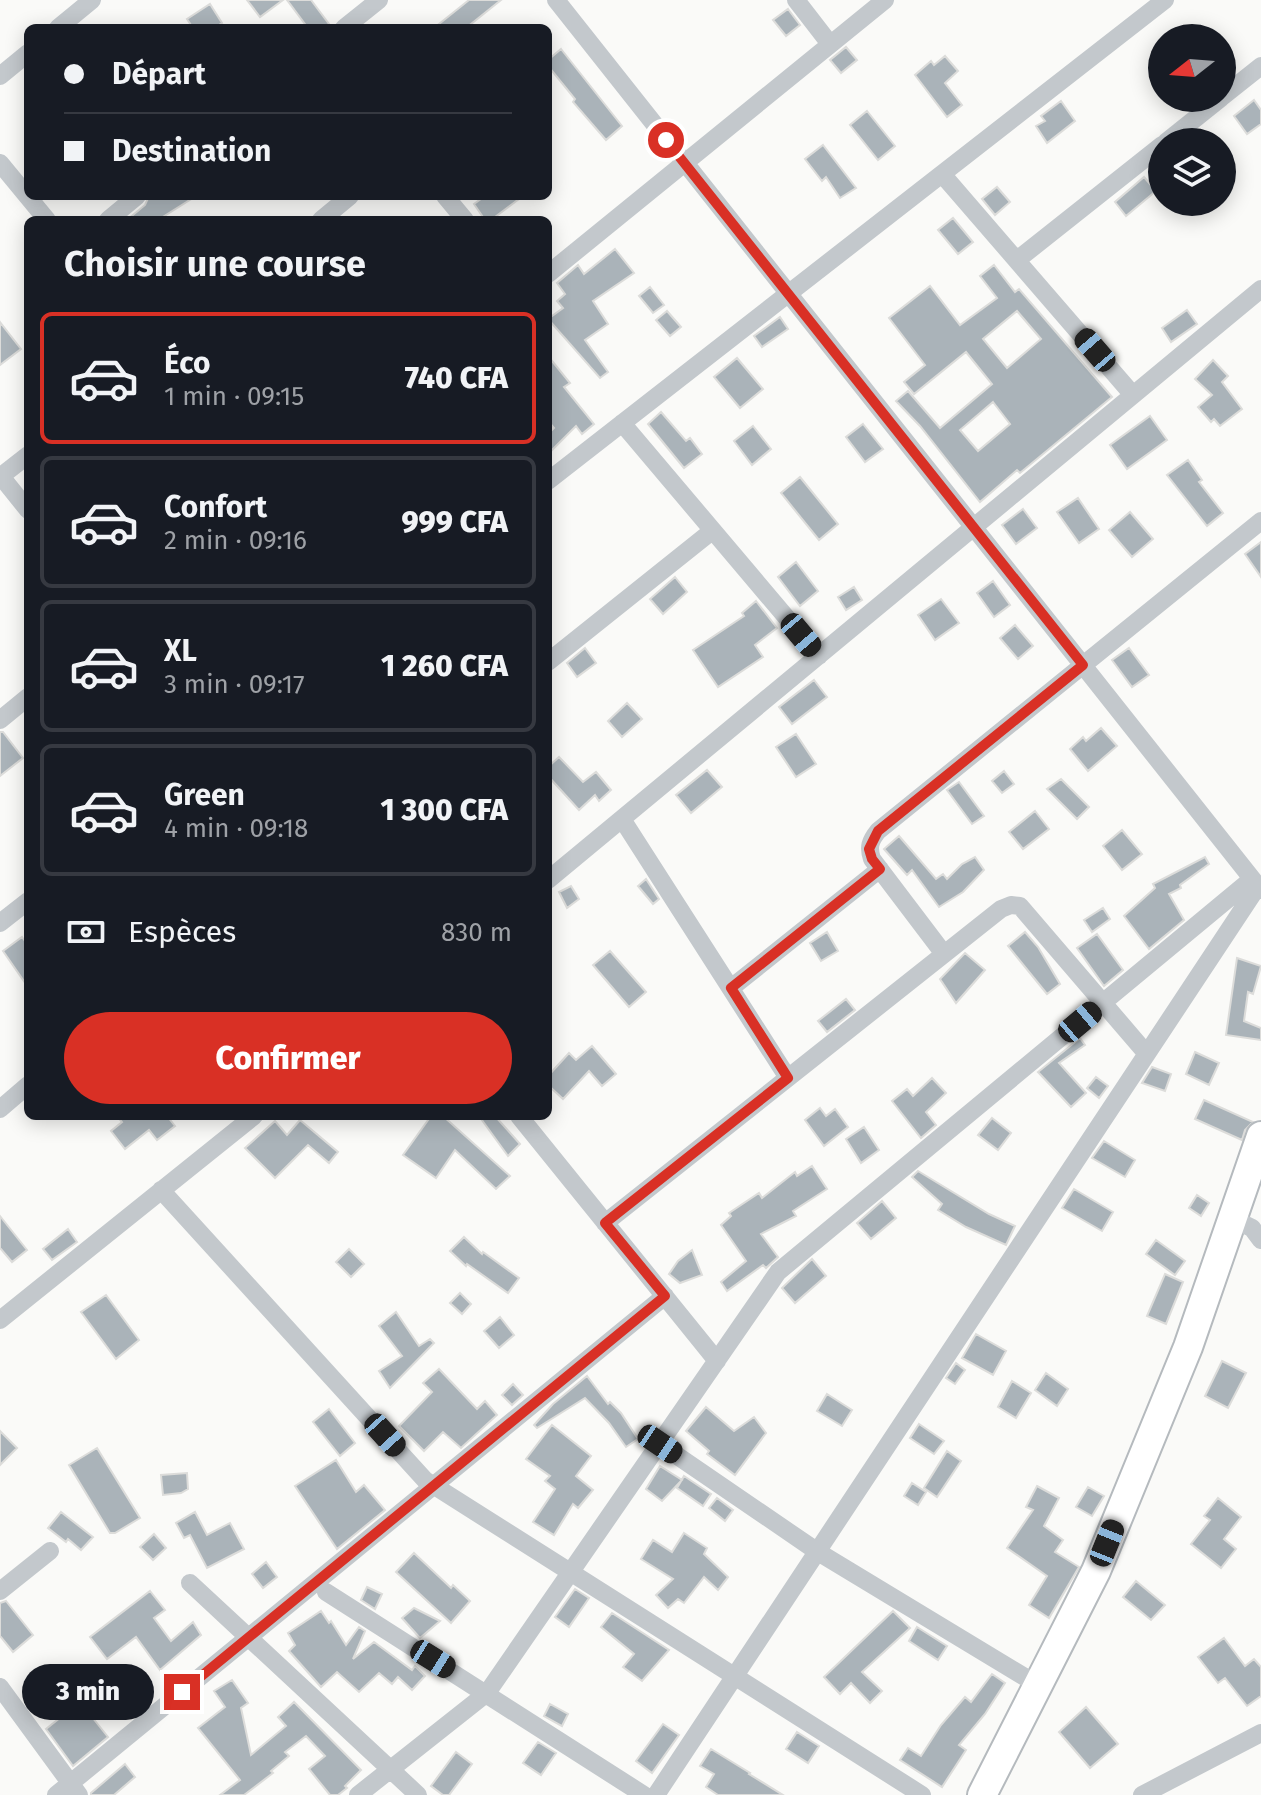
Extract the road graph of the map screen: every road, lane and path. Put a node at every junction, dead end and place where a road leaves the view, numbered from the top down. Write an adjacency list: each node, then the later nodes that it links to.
1 (92, 0): 7 (street)
2 (379, 0): 8 (street)
3 (556, 0): 18 (street)
4 (796, 0): 9 (street)
5 (885, 0): 9 (street)
6 (1165, 0): 19 (street)
7 (63, 24)
8 (349, 24)
9 (830, 44): 18 (street)
10 (24, 56): 12 (street)
11 (1261, 66): 13 (street)
12 (0, 76)
13 (1236, 87)
14 (1204, 112): 15 (street)
15 (1184, 128)
16 (1148, 157): 29 (street)
17 (0, 163): 20 (street)
18 (685, 163): 30 (street); 32 (street)
19 (942, 174): 29 (street); 32 (street)
20 (24, 192)
21 (31, 200): 25 (street)
22 (132, 200): 26 (street)
23 (345, 200): 27 (street)
24 (448, 200): 28 (street)
25 (44, 216)
26 (113, 216)
27 (326, 216)
28 (462, 216)
29 (1017, 260): 33 (street)
30 (552, 271)
31 (1261, 289): 33 (street)
32 (788, 293): 34 (street); 40 (street)
33 (1133, 395): 40 (street)
34 (622, 423): 37 (street); 41 (street)
35 (24, 458): 36 (street)
36 (0, 476): 38 (street)
37 (552, 478)
38 (24, 505)
39 (1261, 521): 44 (street)
40 (974, 527): 42 (street); 44 (street)
41 (712, 531): 42 (street); 43 (street)
42 (819, 656): 47 (street)
43 (552, 659)
44 (1083, 665): 48 (street); 50 (street)
45 (24, 700): 46 (street)
46 (0, 720)
47 (622, 819): 49 (street); 54 (street)
48 (880, 869): 53 (street); 54 (street)
49 (552, 877)
50 (1257, 885): 55 (street); 56 (street)
51 (24, 904): 52 (street)
52 (0, 923)
53 (944, 954): 55 (street); 57 (street)
54 (731, 988): 57 (street)
55 (1103, 1003): 56 (street); 69 (street)
56 (1146, 1053): 73 (street)
57 (788, 1078): 65 (street)
58 (24, 1088): 59 (street)
59 (0, 1109)
60 (249, 1120): 63 (street)
61 (522, 1120): 65 (street)
62 (1261, 1136): 64 (main road)
63 (161, 1190): 68 (street); 71 (street)
64 (1233, 1219): 66 (street); 80 (main road)
65 (605, 1223): 67 (street)
66 (1261, 1240)
67 (665, 1296): 69 (street); 71 (street)
68 (0, 1320)
69 (717, 1361): 70 (street)
70 (660, 1444): 73 (street); 74 (street)
71 (435, 1486): 74 (street); 78 (street)
72 (50, 1551): 76 (street)
73 (818, 1552): 79 (street); 80 (street)
74 (571, 1572): 79 (street); 82 (street)
75 (190, 1583): 78 (street)
76 (0, 1591)
77 (326, 1592): 82 (street)
78 (248, 1638): 84 (street); 85 (street)
79 (734, 1675): 89 (street); 90 (street)
80 (1038, 1685): 91 (main road)
81 (0, 1687): 85 (street)
82 (487, 1693): 84 (street); 88 (street)
83 (1261, 1733): 92 (street)
84 (390, 1769): 86 (street); 87 (street)
85 (69, 1791)
86 (358, 1795)
87 (418, 1795)
88 (644, 1795)
89 (656, 1795)
90 (922, 1795)
91 (982, 1795)
92 (1142, 1795)

